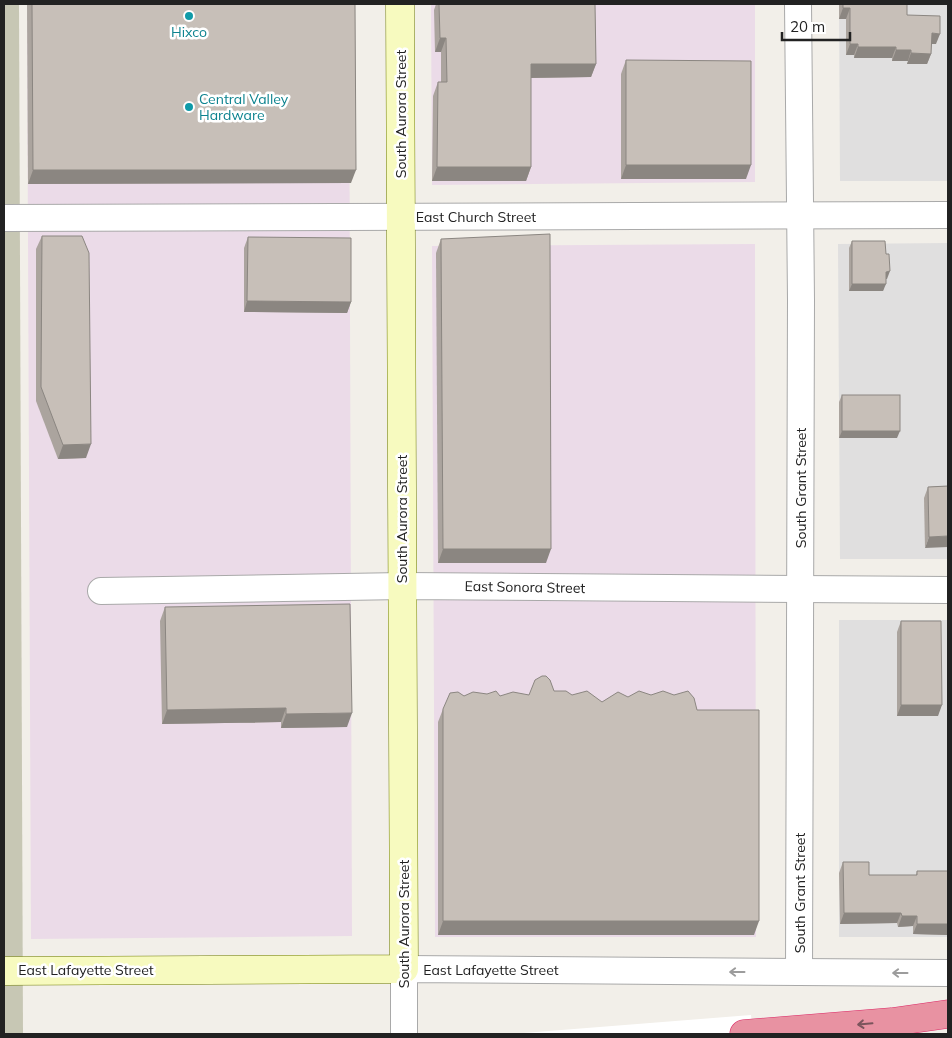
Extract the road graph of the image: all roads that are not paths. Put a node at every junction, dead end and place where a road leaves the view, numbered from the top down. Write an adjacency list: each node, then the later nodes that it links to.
1 (400, 4): 5 (street, South Aurora Street)
2 (798, 4): 4 (street, South Grant Street)
3 (948, 215): 4 (street, East Church Street)
4 (799, 216): 5 (street, East Church Street); 8 (street, South Grant Street)
5 (401, 217): 6 (street, East Church Street); 7 (street, South Aurora Street)
6 (4, 218)
7 (403, 586): 8 (street, East Sonora Street); 10 (street, East Sonora Street); 11 (street, South Aurora Street)
8 (802, 590): 9 (street, East Sonora Street); 13 (street, South Grant Street)
9 (948, 590)
10 (101, 591)
11 (404, 969): 12 (street, East Lafayette Street); 13 (street, East Lafayette Street, one-way to 11); 16 (street, South Aurora Street)
12 (4, 971)
13 (800, 972): 14 (street, East Lafayette Street, one-way to 13)
14 (948, 973)
15 (948, 1014): 17 (highway, one-way to 17)
16 (404, 1034)
17 (748, 1034)

